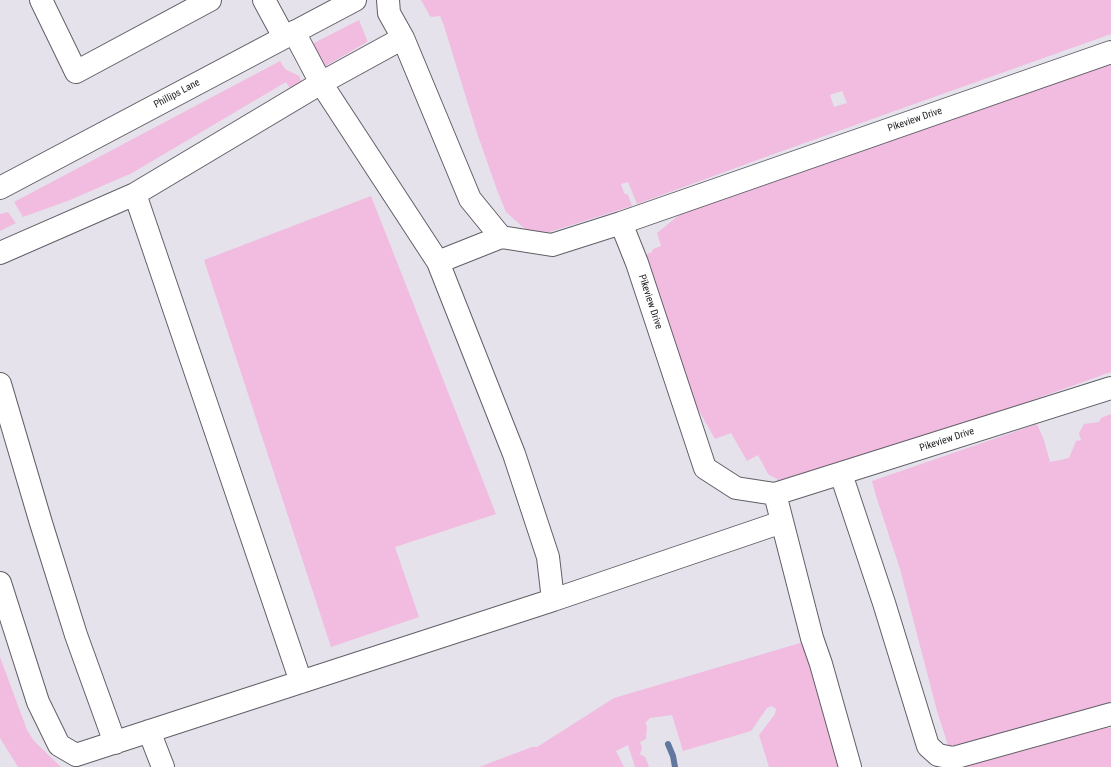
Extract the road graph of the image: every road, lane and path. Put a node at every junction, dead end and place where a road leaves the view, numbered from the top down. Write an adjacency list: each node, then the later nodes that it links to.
1 (41, 0): 2 (main road)
2 (210, 0)
3 (264, 0): 6 (main road)
4 (355, 0): 6 (main road, Phillips Lane)
5 (388, 0): 7 (main road)
6 (289, 34): 9 (main road); 10 (main road, Phillips Lane)
7 (402, 38): 9 (main road); 13 (main road)
8 (1111, 52): 12 (main road, Pikeview Drive)
9 (320, 83): 11 (main road); 15 (main road)
10 (0, 188)
11 (135, 194): 14 (main road); 23 (main road)
12 (620, 223): 13 (main road); 19 (main road, Pikeview Drive)
13 (501, 237): 15 (main road)
14 (0, 253)
15 (438, 262): 22 (main road)
16 (0, 384): 26 (main road)
17 (1111, 388): 18 (main road, Pikeview Drive)
18 (841, 474): 19 (main road, Pikeview Drive); 24 (main road)
19 (775, 494): 20 (main road)
20 (782, 522): 22 (main road); 28 (main road)
21 (0, 583): 26 (main road)
22 (554, 600): 23 (main road)
23 (301, 682): 25 (main road)
24 (1111, 714)
25 (149, 731): 26 (main road); 27 (main road)
26 (115, 742)
27 (163, 767)
28 (850, 767)

